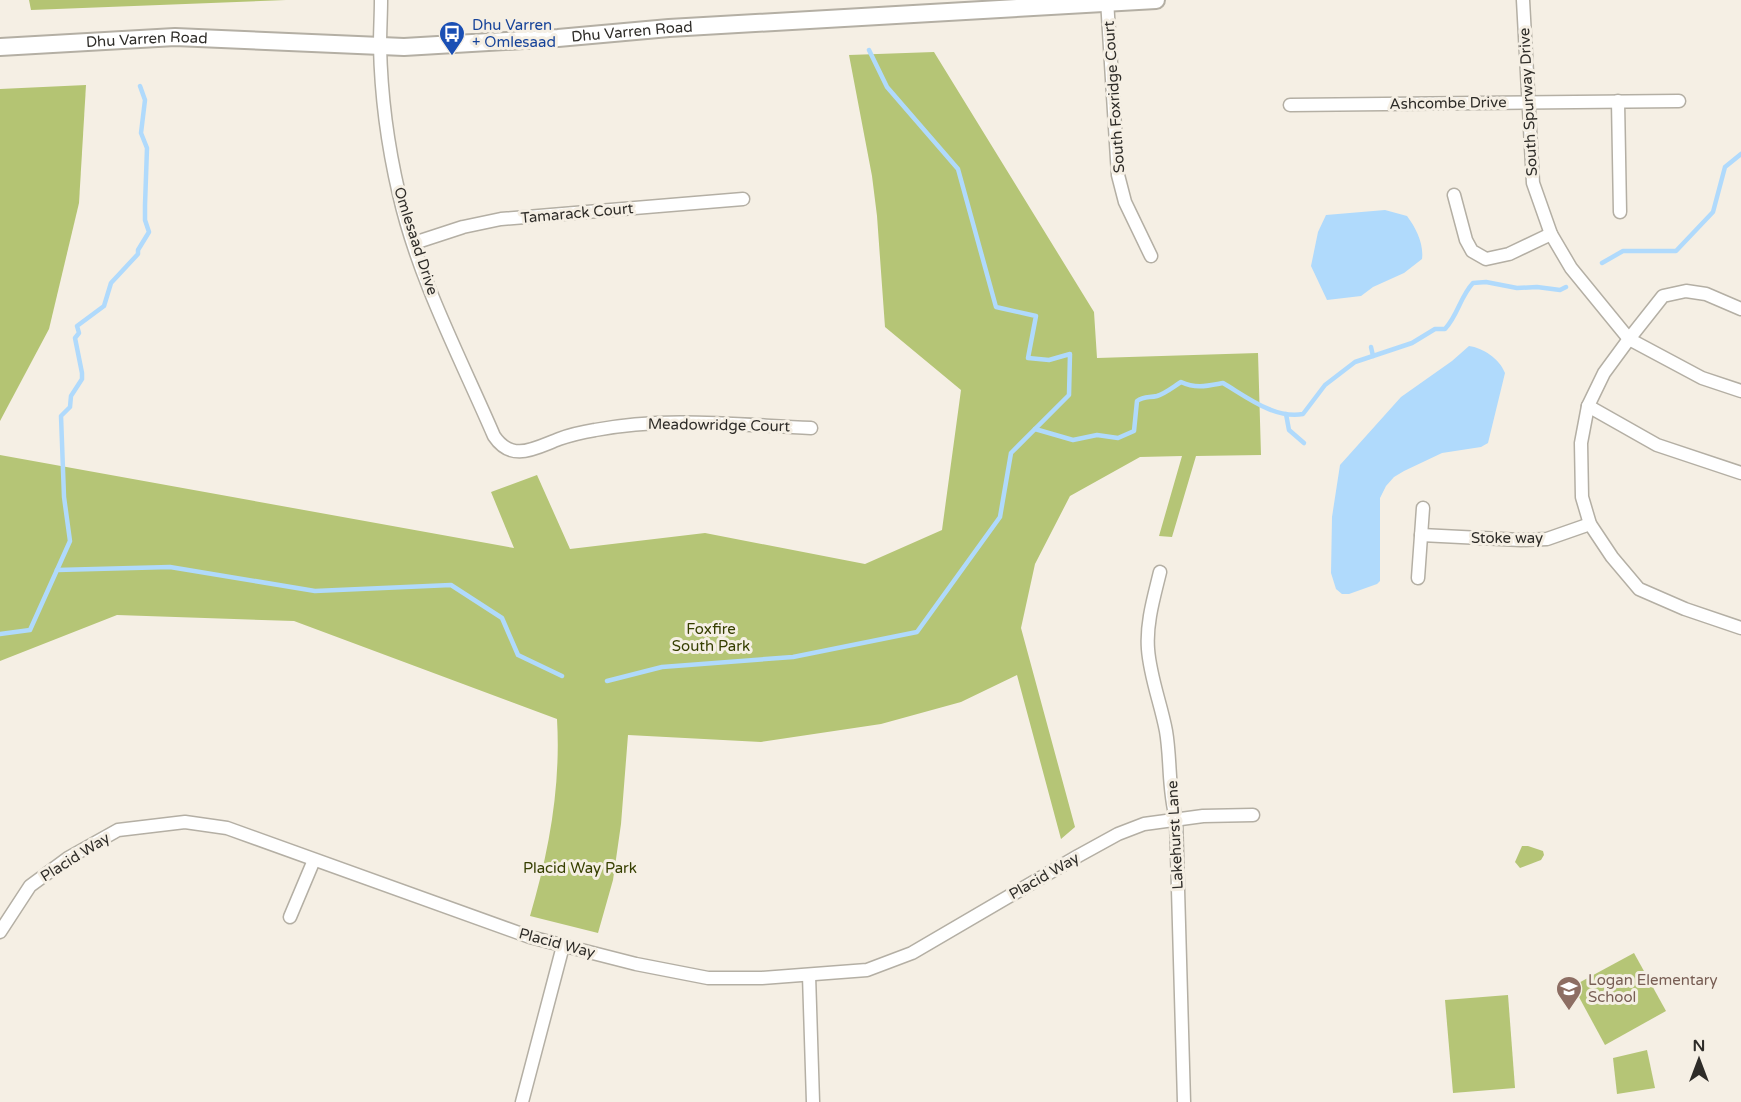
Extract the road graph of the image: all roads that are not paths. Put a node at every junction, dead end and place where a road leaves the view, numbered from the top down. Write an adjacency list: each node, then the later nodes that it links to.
1 (381, 0): 5 (street, Omlesaad Drive)
2 (1156, 0): 4 (main road, Dhu Varren Road)
3 (1523, 0): 9 (street, South Spurway Drive)
4 (1107, 1): 5 (main road, Dhu Varren Road); 16 (street, South Foxridge Court)
5 (380, 45): 6 (main road, Dhu Varren Road); 15 (street, Omlesaad Drive)
6 (0, 47)
7 (1618, 101): 8 (street, Ashcombe Drive); 9 (street, Ashcombe Drive); 13 (street)
8 (1679, 101)
9 (1527, 102): 10 (street, Ashcombe Drive); 14 (street, South Spurway Drive)
10 (1290, 105)
11 (1454, 195): 14 (street)
12 (742, 199): 15 (street, Tamarack Court)
13 (1620, 212)
14 (1551, 234): 18 (street, South Spurway Drive)
15 (414, 243): 22 (street, Omlesaad Drive)
16 (1151, 256)
17 (1741, 309): 18 (street)
18 (1629, 339): 19 (street, South Spurway Drive); 20 (street)
19 (1741, 391)
20 (1588, 406): 23 (street); 25 (street)
21 (811, 428): 22 (street, Meadowridge Court)
22 (494, 436)
23 (1741, 473)
24 (1423, 508): 26 (street)
25 (1590, 524): 26 (street, Stoke way); 29 (street)
26 (1421, 535): 28 (street)
27 (1160, 572): 31 (street, Lakehurst Lane)
28 (1418, 578)
29 (1741, 628)
30 (1253, 814): 31 (street, Placid Way)
31 (1176, 818): 36 (street, Placid Way); 39 (street, Lakehurst Lane)
32 (314, 860): 33 (street); 34 (street, Placid Way); 35 (street, Placid Way)
33 (290, 916)
34 (0, 932)
35 (563, 946): 36 (street, Placid Way); 37 (street)
36 (809, 975): 38 (street)
37 (522, 1102)
38 (813, 1102)
39 (1184, 1102)

